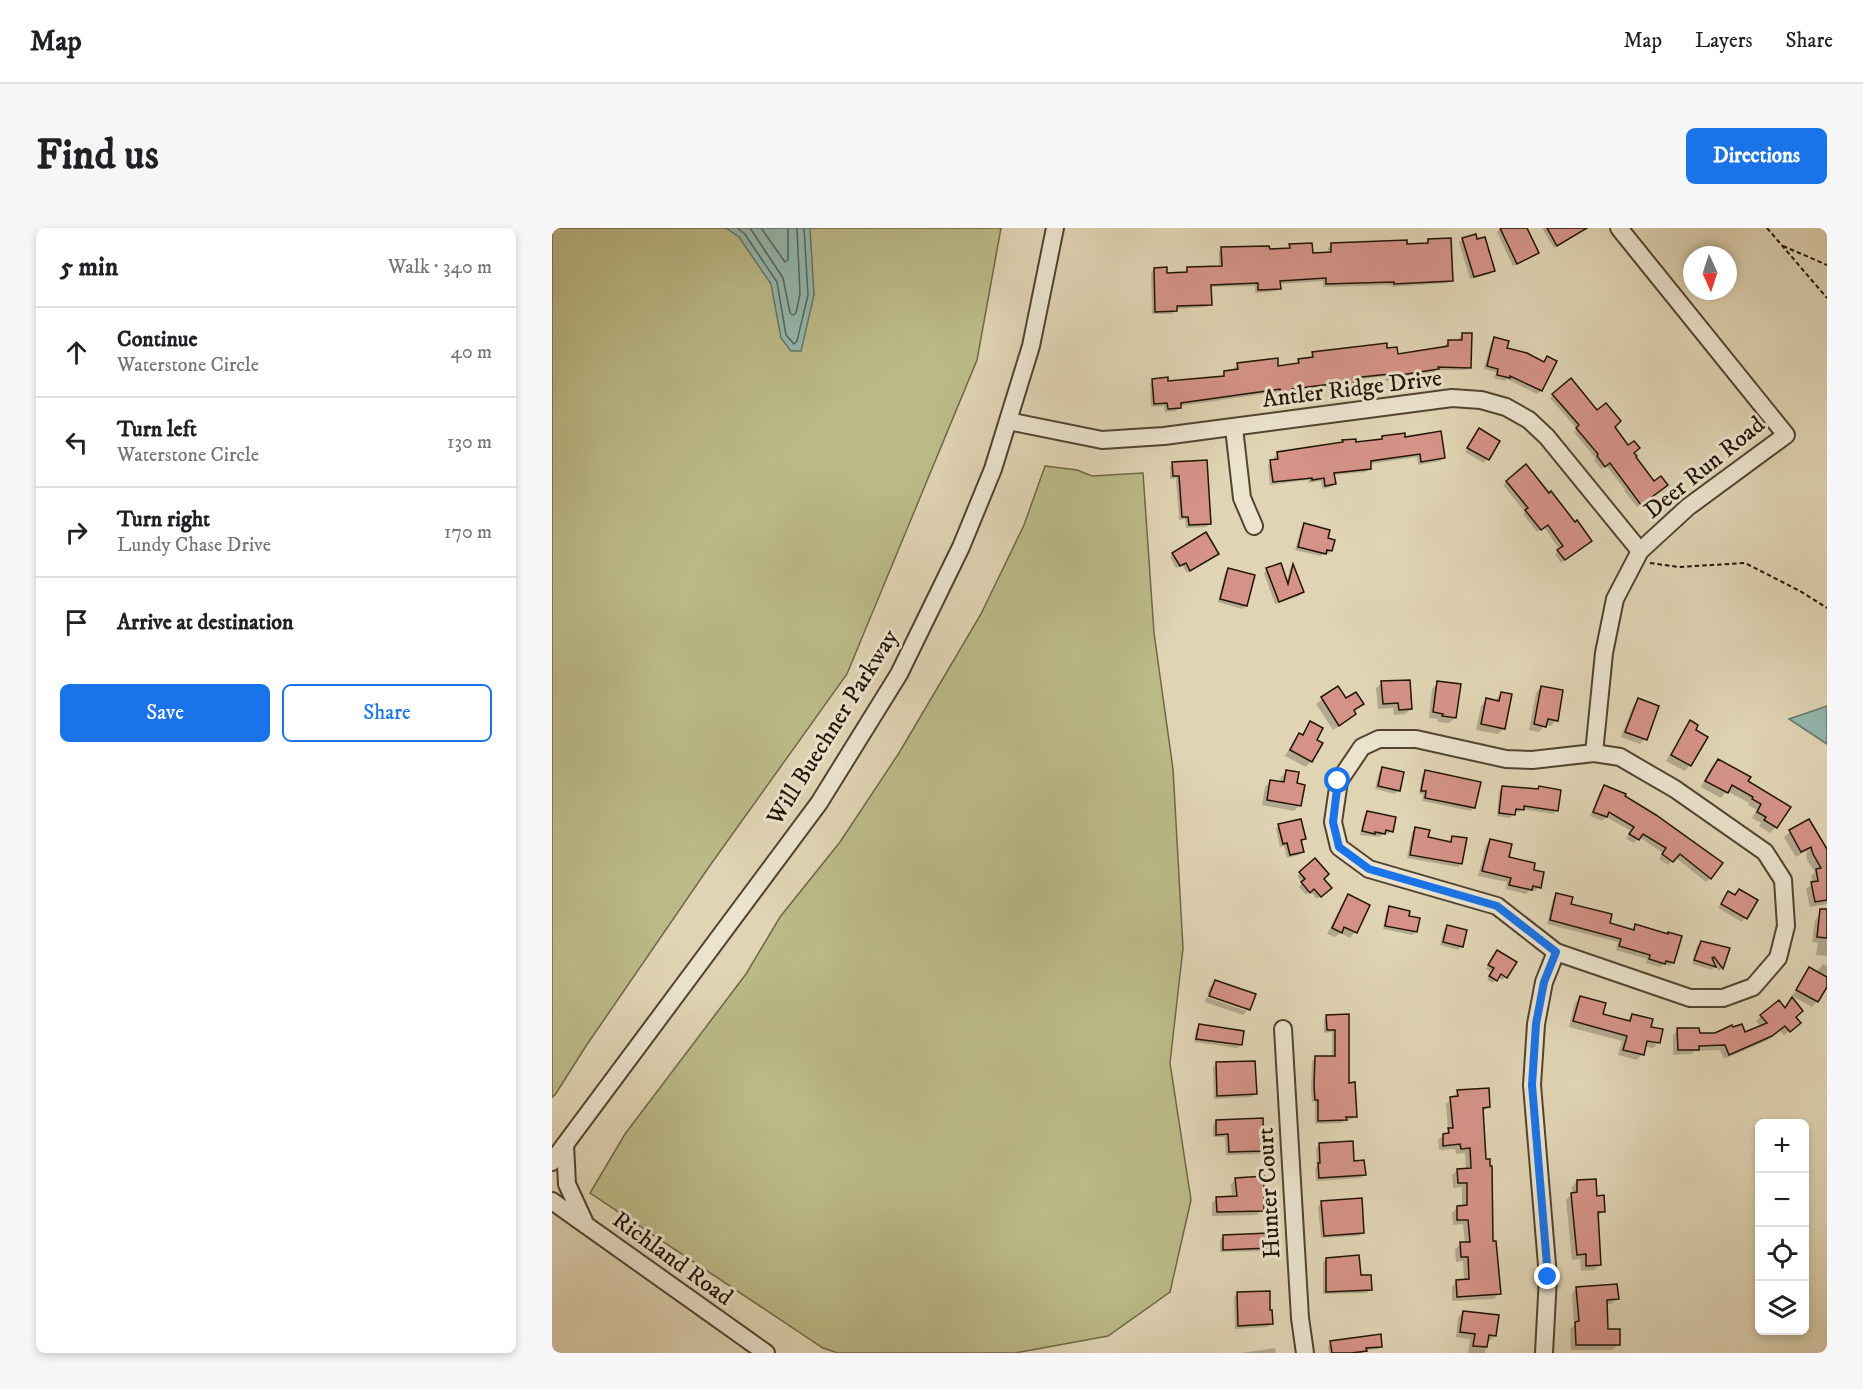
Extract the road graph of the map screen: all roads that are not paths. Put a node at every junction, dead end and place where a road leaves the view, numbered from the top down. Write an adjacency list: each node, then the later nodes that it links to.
1 (1055, 228): 3 (street, Will Buechner Parkway)
2 (1619, 228): 6 (street, Deer Run Road)
3 (1008, 421): 4 (street, Antler Ridge Drive); 10 (street, Will Buechner Parkway)
4 (1234, 428): 5 (street); 6 (street, Antler Ridge Drive)
5 (1254, 526)
6 (1637, 556): 7 (street, Deer Run Road)
7 (1594, 753): 8 (street); 8 (street)
8 (1556, 952): 16 (street)
9 (1283, 1029): 15 (street, Hunter Court)
10 (565, 1145): 11 (street, Will Buechner Parkway); 13 (street)
11 (552, 1162)
12 (552, 1201): 13 (street, Richland Road)
13 (586, 1225): 14 (street, Richland Road)
14 (766, 1353)
15 (1305, 1353)
16 (1544, 1353)

